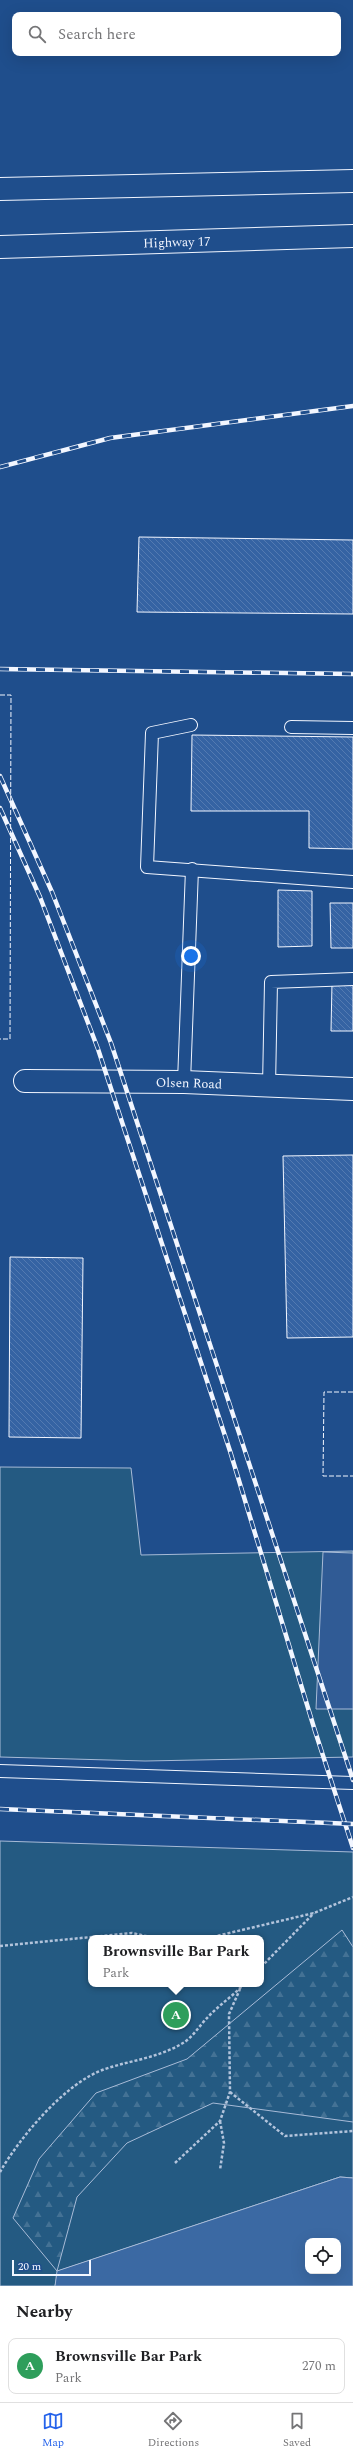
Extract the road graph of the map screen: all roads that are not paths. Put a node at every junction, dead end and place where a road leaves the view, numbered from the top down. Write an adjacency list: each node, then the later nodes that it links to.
1 (353, 181): 2 (main road)
2 (0, 189)
3 (353, 236): 4 (main road, Highway 17)
4 (0, 247)
5 (191, 725): 8 (lane)
6 (291, 727): 7 (lane)
7 (353, 728)
8 (192, 869): 9 (lane); 12 (lane)
9 (353, 882)
10 (353, 979): 13 (lane)
11 (25, 1080): 12 (main road, Olsen Road)
12 (184, 1082): 13 (main road, Olsen Road)
13 (269, 1087): 14 (main road, Olsen Road)
14 (353, 1089)
15 (0, 1771): 16 (lane)
16 (353, 1783)

